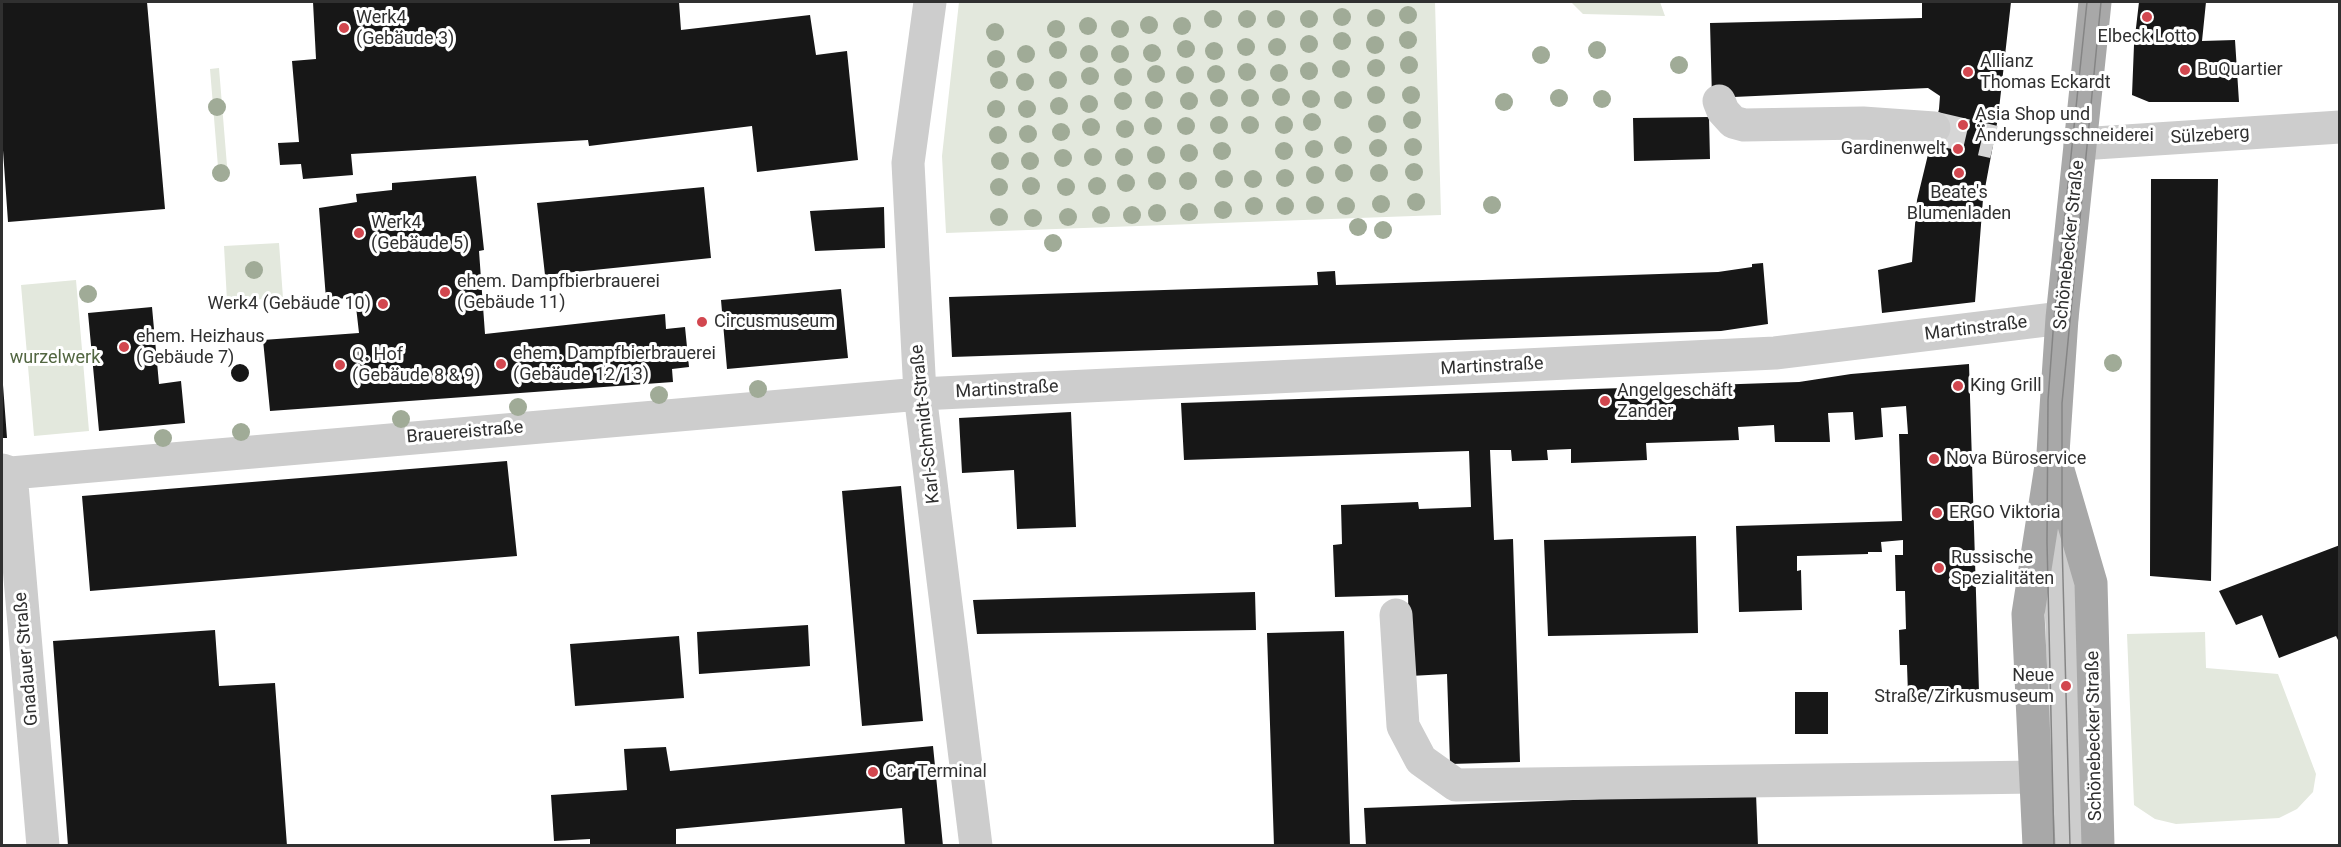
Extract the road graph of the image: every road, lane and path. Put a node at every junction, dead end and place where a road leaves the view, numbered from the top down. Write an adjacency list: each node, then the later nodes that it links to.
1 (930, 2): 8 (street, Karl-Schmidt-Straße)
2 (2095, 2): 6 (main road, Schönebecker Straße)
3 (1719, 102): 5 (street)
4 (2340, 127): 6 (street, Sülzeberg)
5 (1934, 128)
6 (2080, 144): 7 (main road, Schönebecker Straße)
7 (2062, 318): 8 (street, Martinstraße); 9 (main road, Schönebecker Straße)
8 (920, 394): 10 (street, Brauereistraße); 14 (street, Karl-Schmidt-Straße)
9 (2053, 453): 12 (main road, Schönebecker Straße); 16 (street); 17 (main road, Schönebecker Straße)
10 (6, 471): 13 (street, Gnadauer Straße)
11 (1396, 615): 12 (street)
12 (2037, 777): 15 (main road, Schönebecker Straße)
13 (43, 846)
14 (976, 846)
15 (2039, 846)
16 (2068, 846)
17 (2098, 846)

